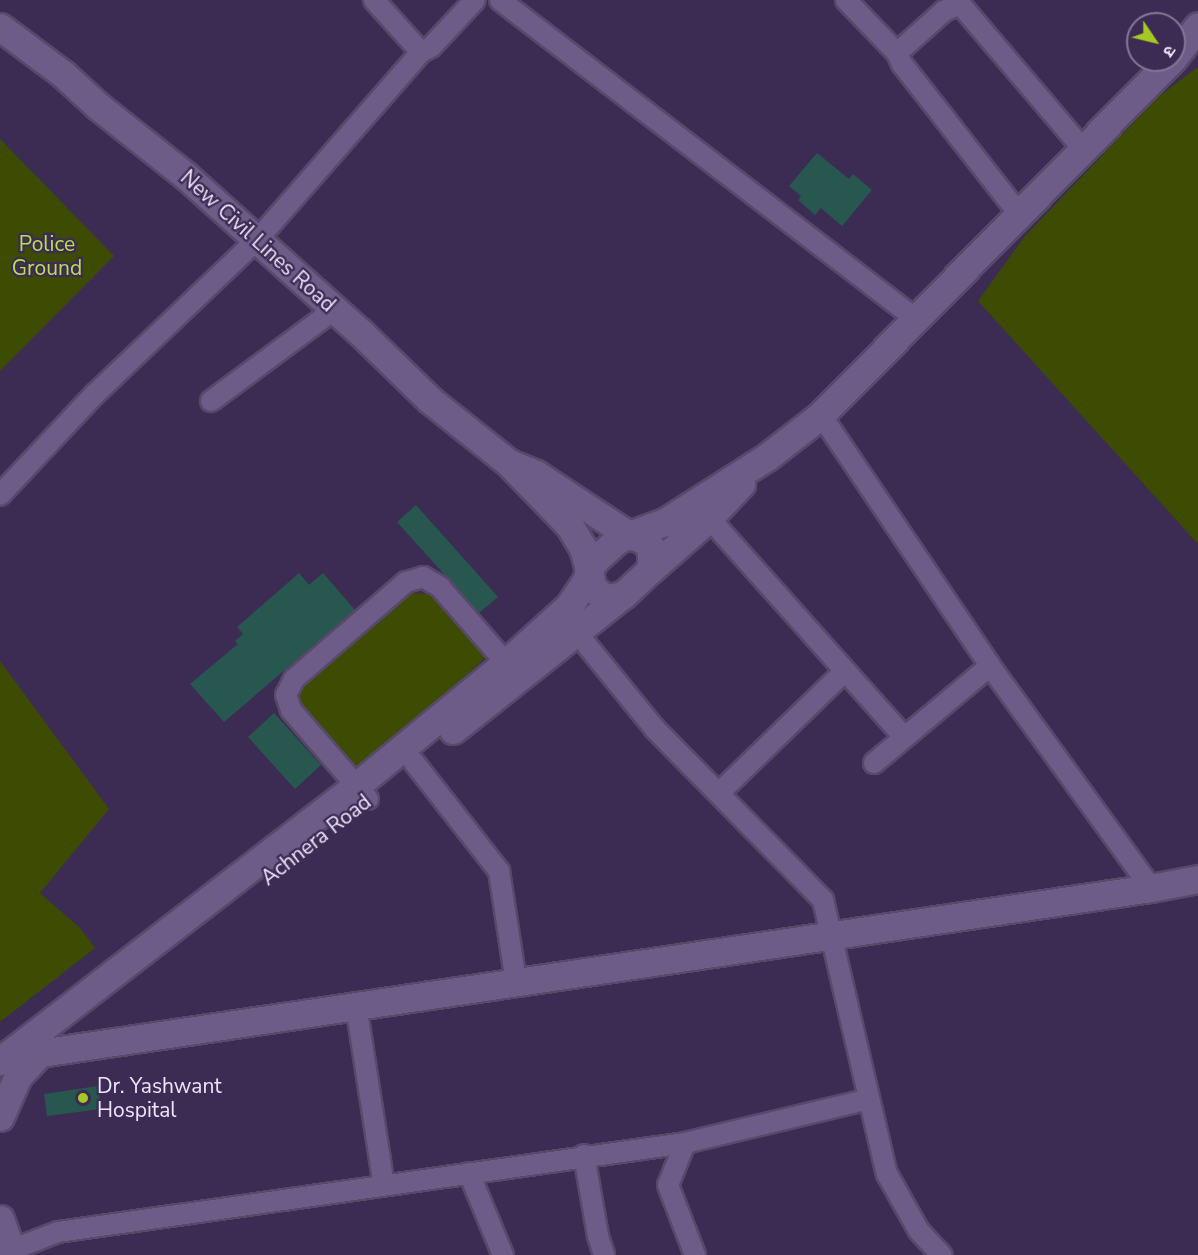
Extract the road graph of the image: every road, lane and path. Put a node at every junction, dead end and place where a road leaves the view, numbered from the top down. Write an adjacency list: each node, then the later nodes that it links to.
1 (374, 0): 6 (street)
2 (474, 0): 6 (street)
3 (500, 0): 13 (street)
4 (846, 0): 7 (street)
5 (0, 27): 11 (main road, New Civil Lines Road)
6 (421, 52): 11 (street)
7 (897, 52): 9 (street); 10 (street)
8 (1159, 72): 9 (main road)
9 (1083, 149): 10 (main road)
10 (1019, 214): 13 (main road)
11 (258, 239): 12 (main road, New Civil Lines Road); 18 (street)
12 (334, 310): 14 (street); 17 (main road, New Civil Lines Road)
13 (916, 319): 15 (main road)
14 (211, 401)
15 (821, 415): 16 (main road); 25 (street)
16 (767, 457): 19 (main road); 20 (main road)
17 (509, 463): 20 (main road); 22 (main road)
18 (0, 495)
19 (709, 518): 21 (main road); 27 (street)
20 (629, 536): 21 (main road); 22 (main road)
21 (651, 569): 23 (main road)
22 (589, 570): 23 (main road); 26 (main road, Achnera Road)
23 (628, 591): 24 (main road, Achnera Road)
24 (577, 633): 26 (main road, Achnera Road); 32 (street)
25 (990, 666): 28 (street); 34 (street)
26 (513, 670): 29 (main road, Achnera Road); 31 (main road, Achnera Road); 31 (street)
27 (845, 671): 28 (street); 32 (street)
28 (904, 737): 30 (street)
29 (413, 761): 31 (main road, Achnera Road); 36 (street)
30 (874, 763)
31 (362, 792): 38 (main road, Achnera Road); 39 (main road, Achnera Road)
32 (719, 793): 35 (street)
33 (1198, 879): 34 (main road)
34 (1151, 888): 35 (main road)
35 (832, 936): 36 (main road); 41 (street)
36 (516, 982): 37 (main road)
37 (356, 1005): 38 (main road); 46 (street)
38 (40, 1053): 40 (main road, Achnera Road); 42 (main road)
39 (0, 1061)
40 (0, 1084)
41 (869, 1099): 43 (street); 52 (street)
42 (0, 1117)
43 (684, 1143): 44 (street); 51 (street)
44 (584, 1155): 45 (street); 50 (street)
45 (469, 1173): 46 (street); 49 (street)
46 (384, 1185): 48 (street)
47 (0, 1219): 48 (main road)
48 (12, 1252)
49 (503, 1255)
50 (604, 1255)
51 (695, 1255)
52 (941, 1255)

